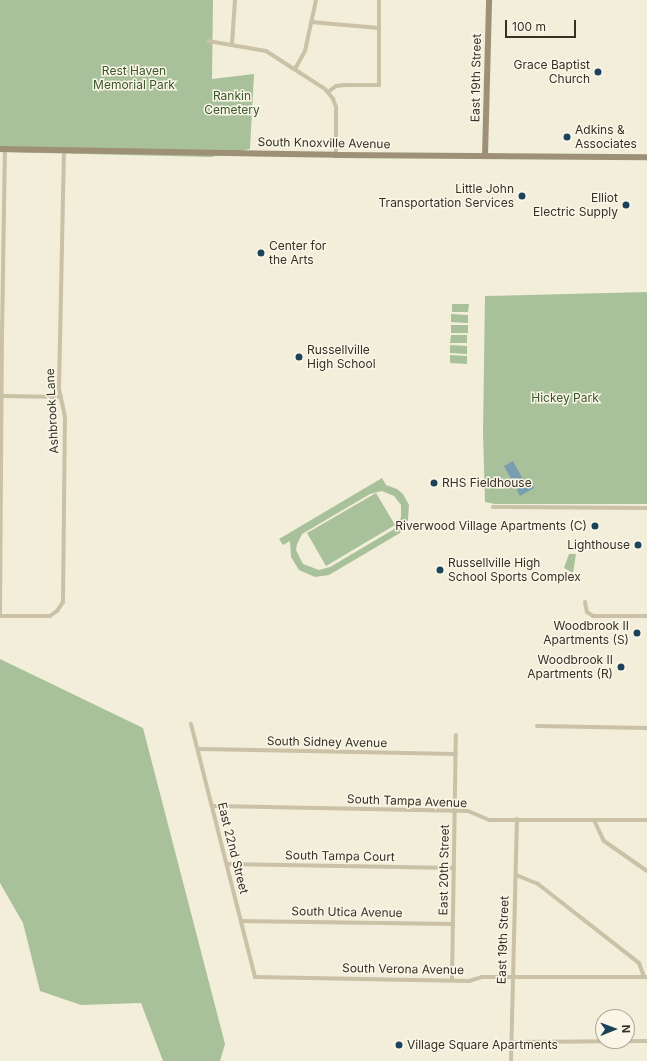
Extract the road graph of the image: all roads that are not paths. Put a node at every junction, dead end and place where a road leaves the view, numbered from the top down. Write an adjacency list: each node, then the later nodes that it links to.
1 (235, 0): 8 (street)
2 (316, 0): 5 (street)
3 (380, 0): 6 (street)
4 (488, 0): 14 (main road, East 19th Street)
5 (311, 22): 6 (street); 9 (street)
6 (379, 28): 10 (street)
7 (208, 41): 8 (street)
8 (232, 44): 9 (street)
9 (295, 69): 10 (street)
10 (328, 92): 13 (street)
11 (3, 149): 12 (main road, South Knoxville Avenue); 16 (street)
12 (64, 150): 13 (main road, South Knoxville Avenue); 18 (street, Ashbrook Lane)
13 (336, 155): 14 (main road, South Knoxville Avenue)
14 (486, 156): 15 (main road, South Knoxville Avenue)
15 (647, 156)
16 (1, 335): 17 (street)
17 (3, 396): 18 (street); 22 (street)
18 (61, 397): 22 (street, Ashbrook Lane)
19 (493, 507): 20 (street)
20 (647, 508)
21 (585, 602): 23 (street)
22 (0, 616)
23 (647, 616)
24 (191, 724): 28 (street, East 22nd Street)
25 (537, 726): 26 (street)
26 (647, 728)
27 (456, 736): 29 (street, East 20th Street)
28 (198, 749): 29 (street, South Sidney Avenue); 30 (street, East 22nd Street)
29 (456, 754): 31 (street, East 20th Street)
30 (212, 806): 31 (street, South Tampa Avenue); 35 (street, East 22nd Street)
31 (455, 811): 32 (street, South Tampa Avenue); 36 (street, East 20th Street)
32 (517, 819): 33 (street, South Tampa Avenue); 38 (street, East 19th Street)
33 (594, 820): 34 (street, South Tampa Avenue); 37 (street)
34 (647, 820)
35 (226, 864): 36 (street, South Tampa Court); 39 (street, East 22nd Street)
36 (454, 868): 40 (street, East 20th Street)
37 (647, 871)
38 (516, 875): 42 (street, East 19th Street); 43 (street)
39 (241, 921): 40 (street, South Utica Avenue); 41 (street, East 22nd Street)
40 (453, 924): 44 (street, East 20th Street)
41 (255, 977): 44 (street, South Verona Avenue)
42 (513, 977): 43 (street, South Verona Avenue); 44 (street, South Verona Avenue); 45 (street, East 19th Street)
43 (645, 977)
44 (452, 980)
45 (511, 1042): 46 (street); 47 (street, East 19th Street)
46 (647, 1042)
47 (511, 1061)

